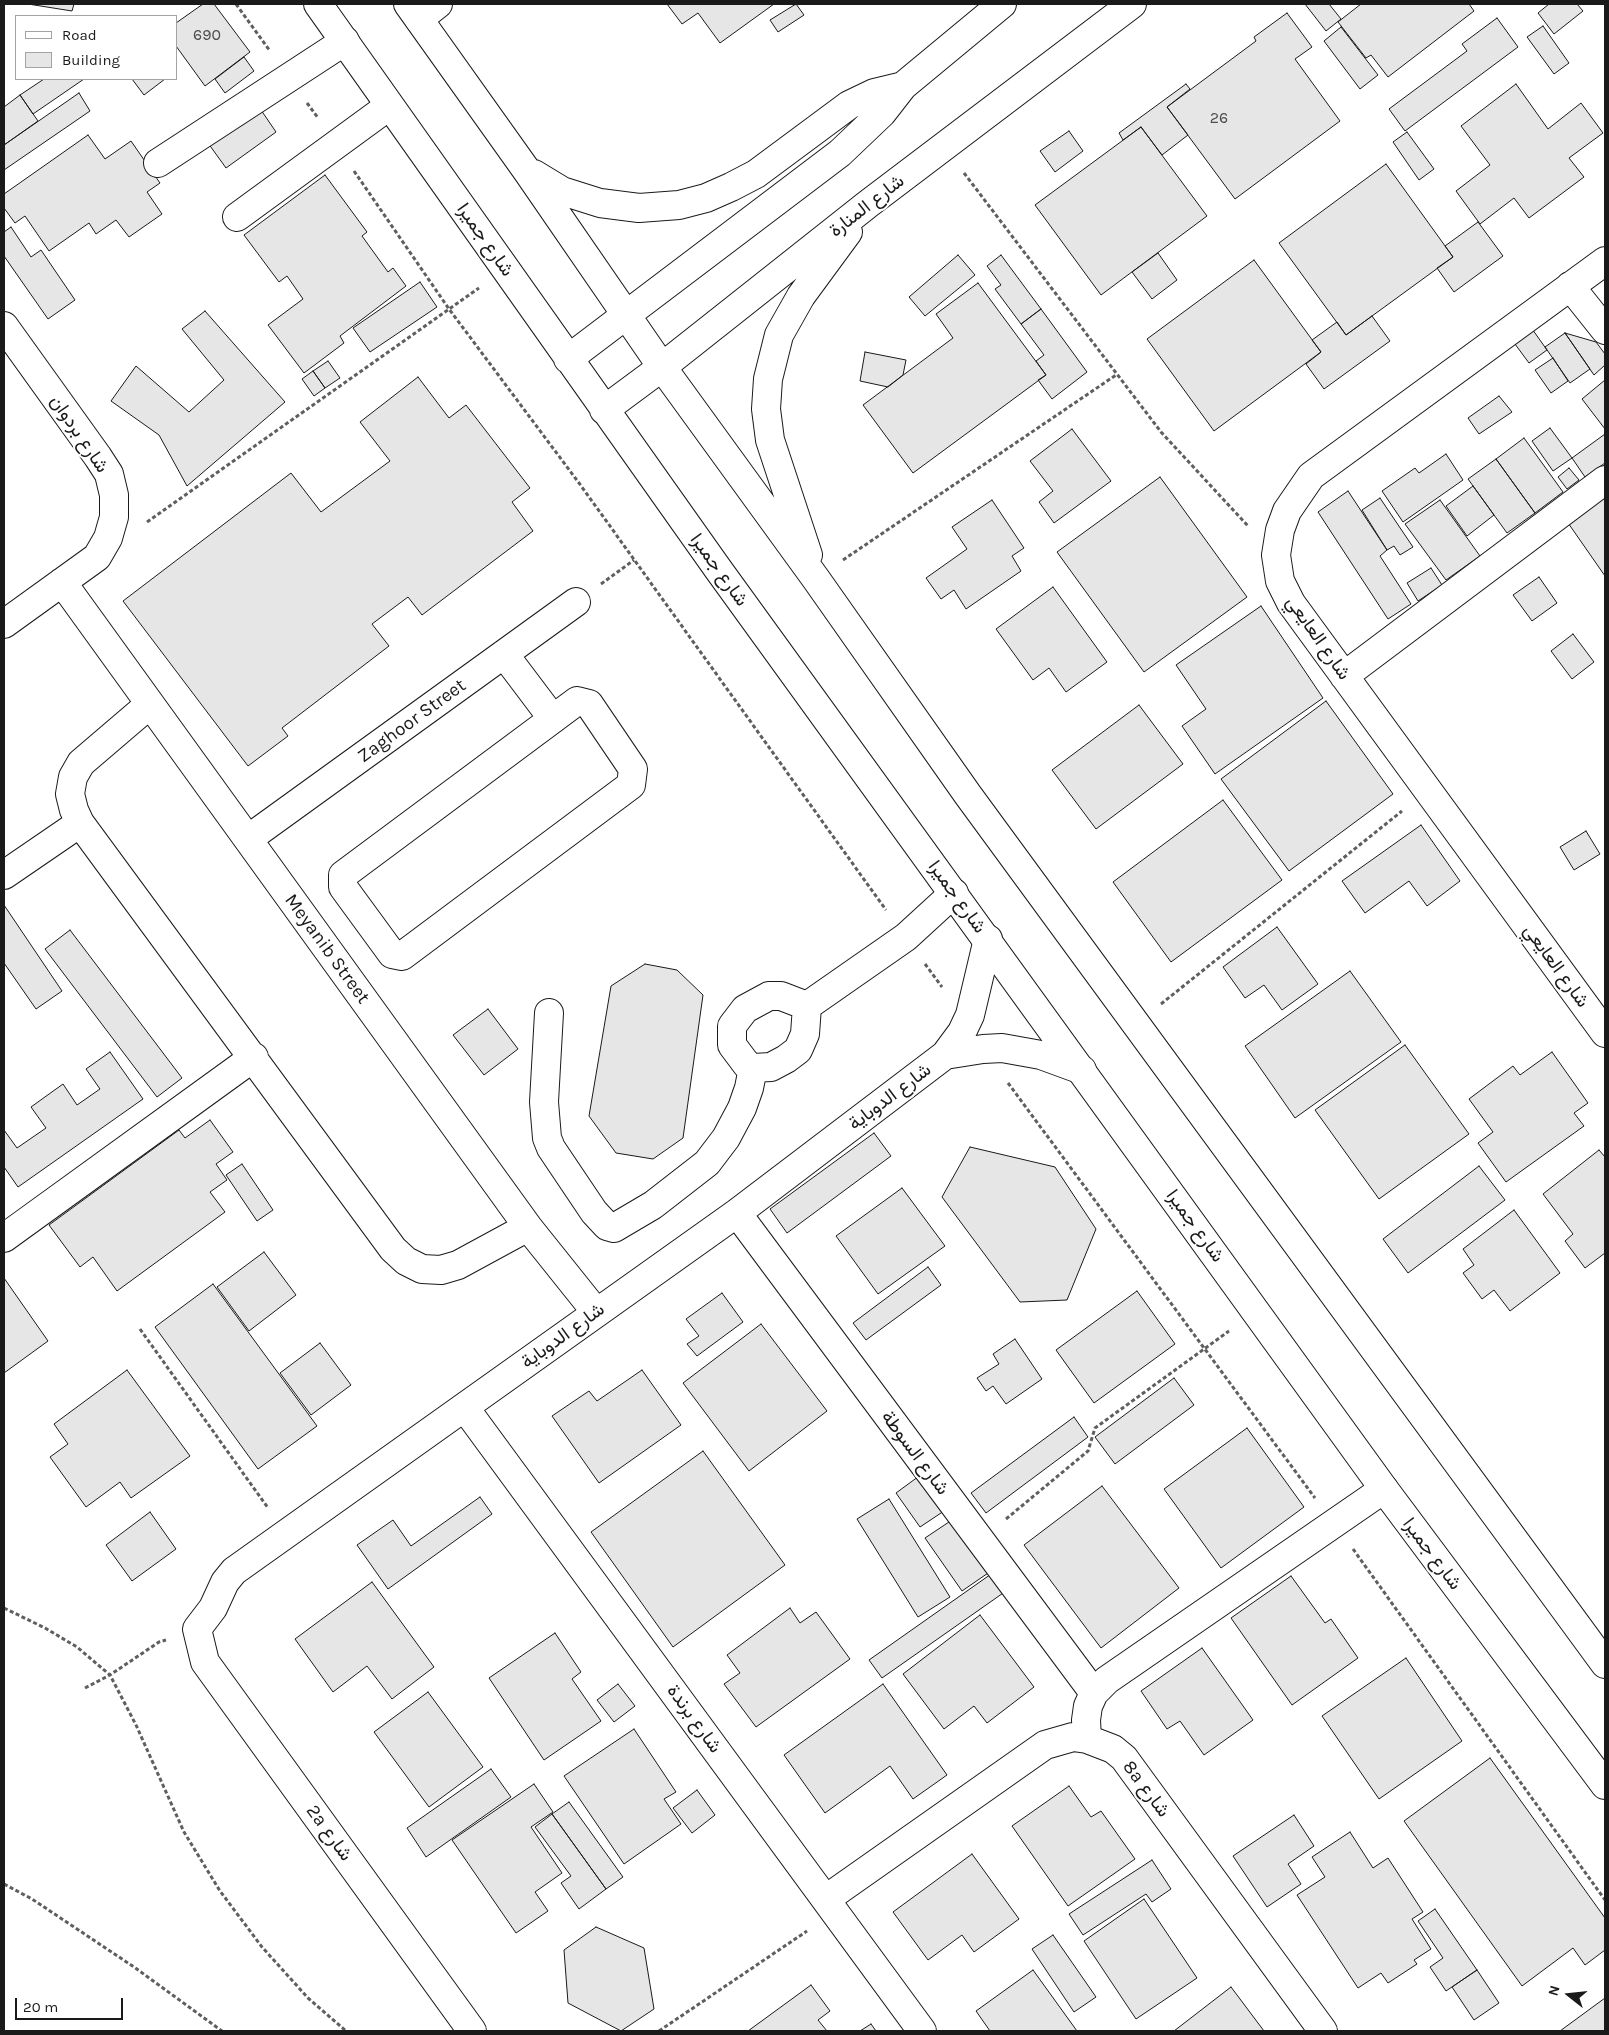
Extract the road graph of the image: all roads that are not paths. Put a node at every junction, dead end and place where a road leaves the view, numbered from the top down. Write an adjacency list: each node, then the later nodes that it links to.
1 (318, 4): 5 (street, شارع جميرا)
2 (1002, 4): 6 (street)
3 (1132, 4): 10 (street, شارع المنارة)
4 (422, 9): 9 (street)
5 (345, 42): 7 (street, شارع جميرا); 8 (street)
6 (902, 86): 9 (street); 14 (street)
7 (390, 106): 11 (street); 17 (street, شارع جميرا)
8 (158, 163)
9 (527, 171): 14 (street)
10 (868, 204): 18 (street, شارع المنارة); 21 (street)
11 (237, 217)
12 (1601, 273): 13 (street, شارع العايعي)
13 (1570, 286): 16 (street); 26 (street, شارع العايعي)
14 (626, 315): 17 (street); 18 (street)
15 (4, 326): 22 (street, شارع بردوان)
16 (1605, 330)
17 (568, 359): 19 (street, شارع جميرا)
18 (662, 367): 19 (street, شارع المنارة); 21 (street)
19 (604, 410): 32 (street, شارع جميرا)
20 (1605, 480): 26 (street)
21 (816, 579): 48 (street)
22 (62, 582): 24 (street, شارع بردوان); 27 (street, Meyanib Street)
23 (576, 602): 25 (street, Zaghoor Street)
24 (4, 624)
25 (504, 654): 28 (street); 30 (street, Zaghoor Street)
26 (1344, 676): 36 (street, شارع العايعي)
27 (150, 704): 29 (street); 30 (street, Meyanib Street)
28 (553, 719): 28 (street)
29 (80, 823): 31 (street); 38 (street)
30 (248, 840): 42 (street, Meyanib Street)
31 (4, 875)
32 (954, 893): 33 (street, شارع جميرا); 34 (street)
33 (988, 939): 37 (street, شارع الدوباية); 40 (street, شارع جميرا)
34 (807, 1006): 39 (street); 39 (street)
35 (549, 1013): 39 (street)
36 (1605, 1033)
37 (945, 1055): 40 (street, شارع الدوباية); 41 (street, شارع الدوباية)
38 (254, 1057): 42 (street); 43 (street)
39 (753, 1068)
40 (1082, 1070): 46 (street, شارع جميرا)
41 (737, 1212): 44 (street, شارع الدوباية); 49 (street, شارع السوطة)
42 (528, 1227): 44 (street, Meyanib Street)
43 (4, 1238)
44 (596, 1312): 45 (street, شارع الدوباية)
45 (465, 1408): 47 (street, شارع الدوباية); 52 (street, شارع برندة)
46 (1384, 1489): 49 (street); 51 (street, شارع جميرا)
47 (197, 1629): 53 (street, 2a شارع)
48 (1605, 1664)
49 (1094, 1693): 50 (street)
50 (1087, 1739): 52 (street, 8a شارع); 55 (street, 8a شارع)
51 (1605, 1785)
52 (831, 1906): 54 (street, شارع برندة)
53 (472, 2031)
54 (922, 2031)
55 (1323, 2031)

